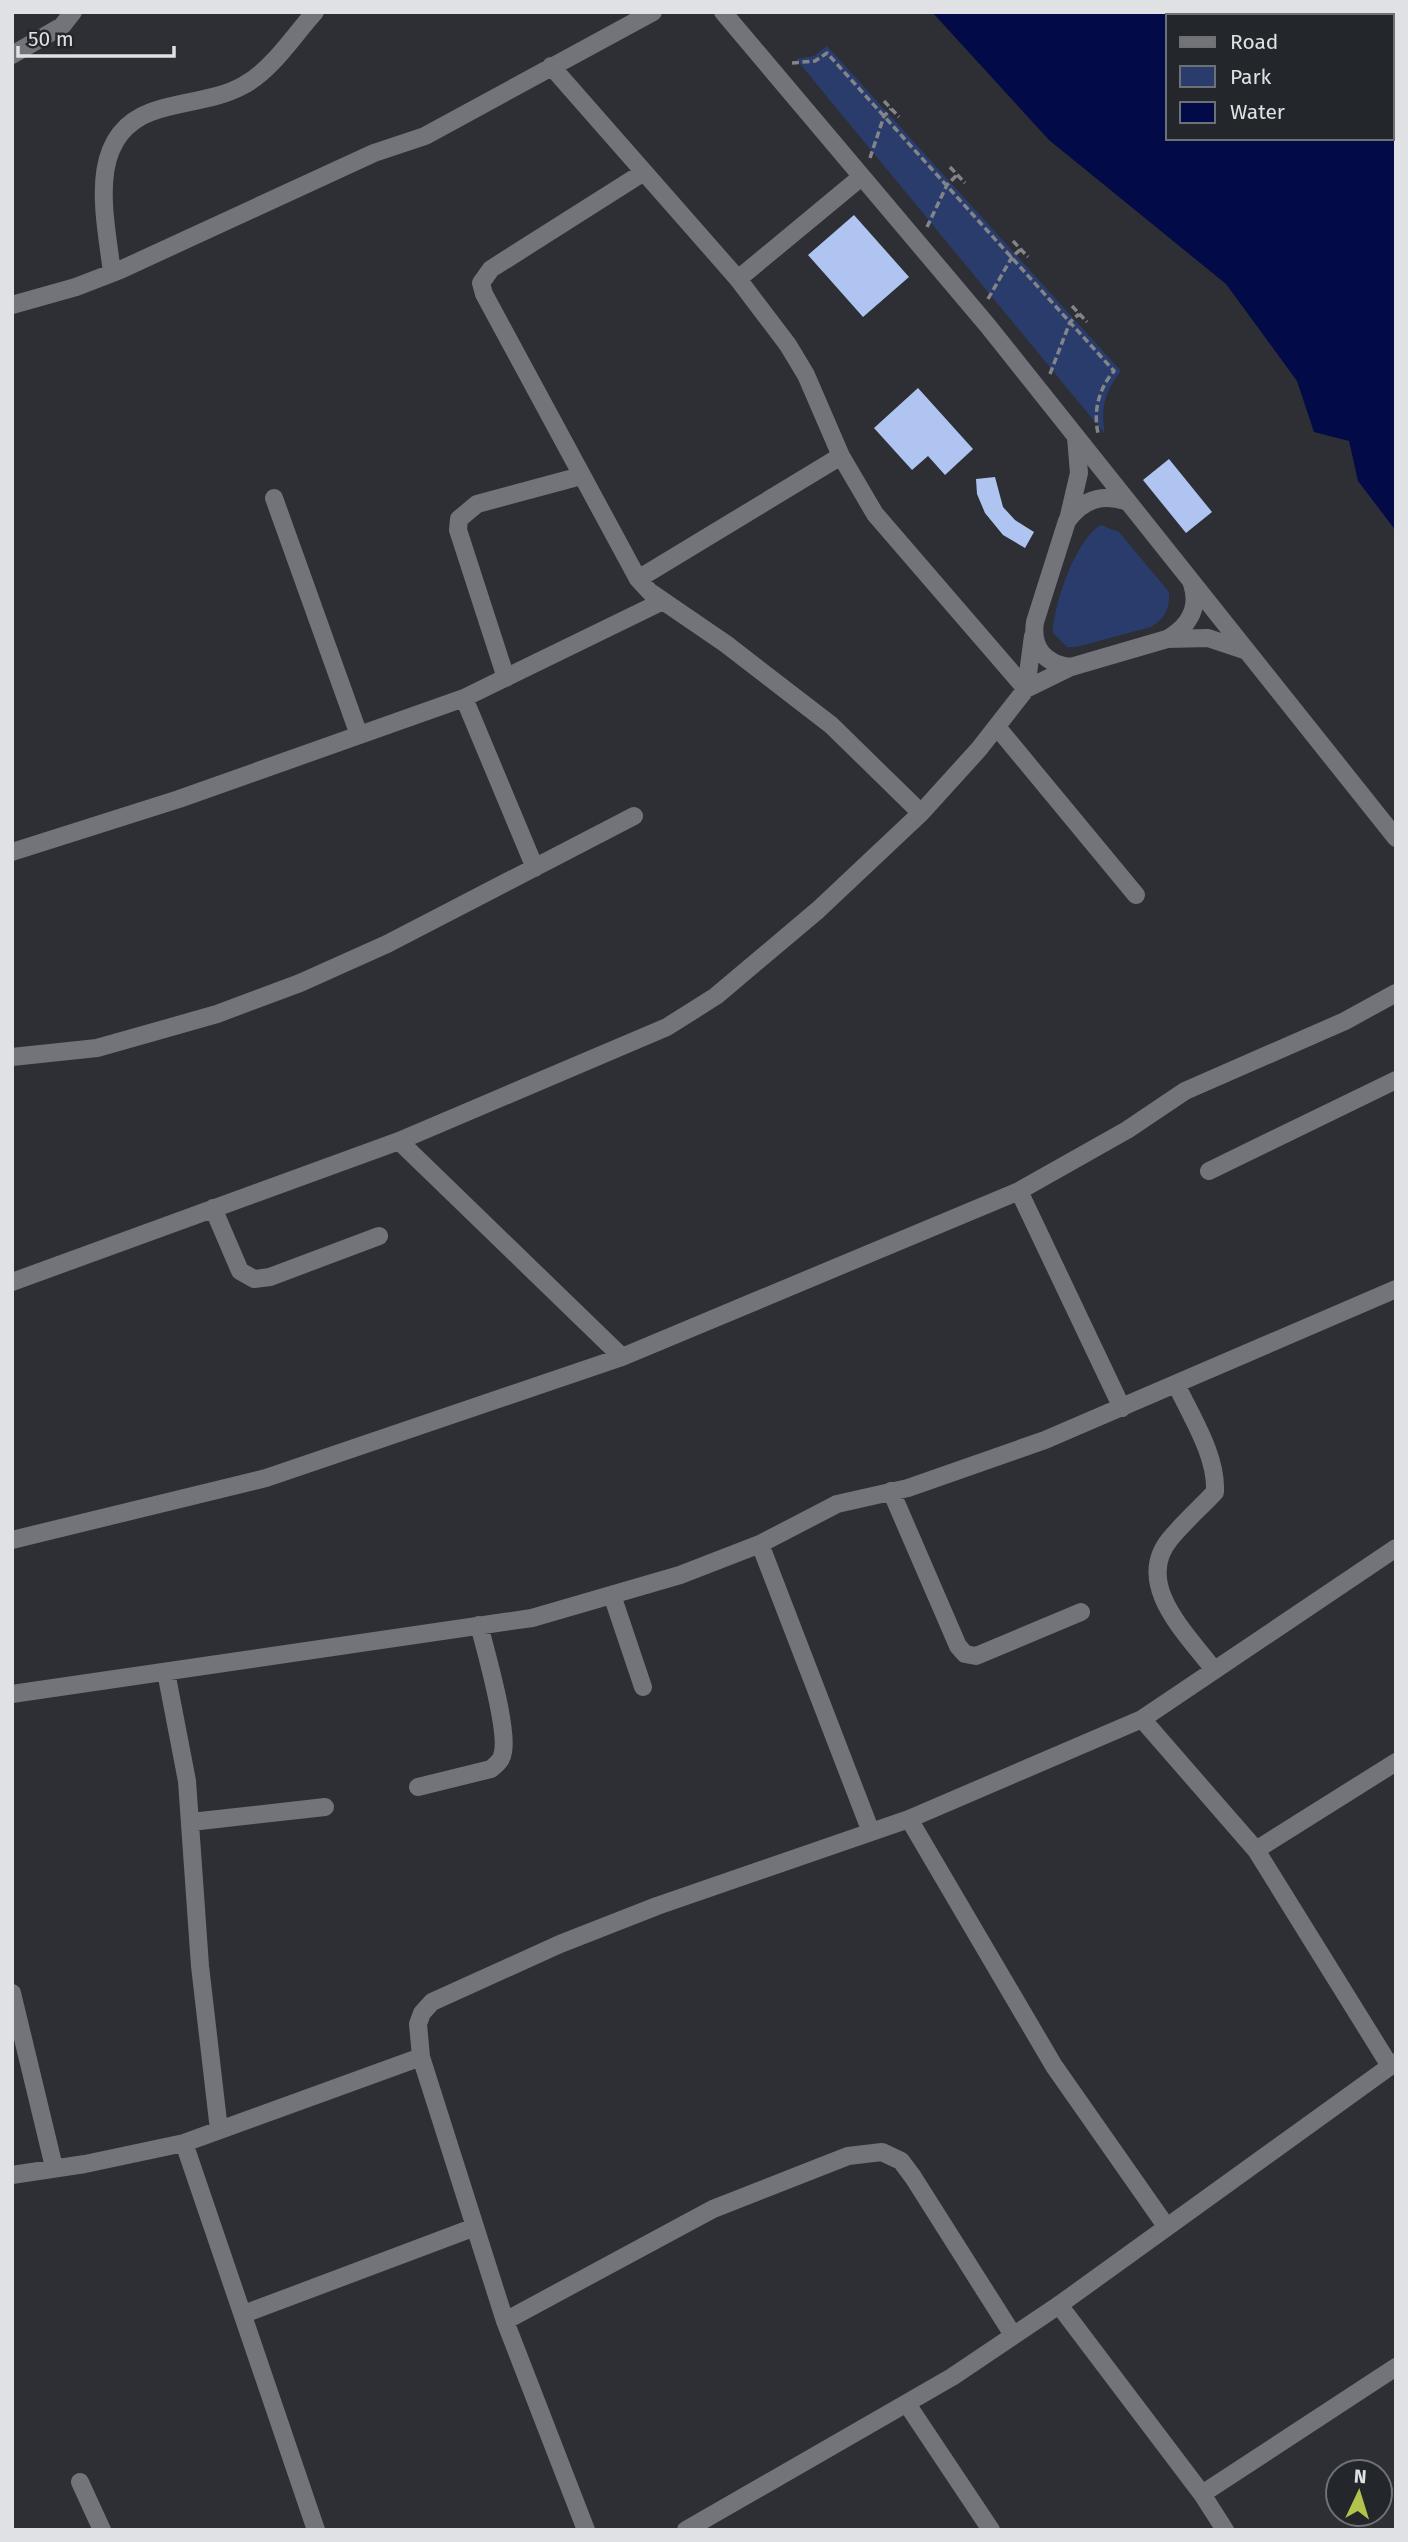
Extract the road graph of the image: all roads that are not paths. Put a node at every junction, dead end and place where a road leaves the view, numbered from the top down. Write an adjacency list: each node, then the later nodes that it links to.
1 (73, 12): 5 (street)
2 (315, 12): 9 (street)
3 (653, 12): 6 (street)
4 (723, 12): 8 (street)
5 (12, 55)
6 (551, 66): 7 (street); 9 (street)
7 (644, 173): 10 (street); 14 (street)
8 (860, 178): 10 (street); 12 (street)
9 (112, 273): 11 (street)
10 (738, 279): 13 (street)
11 (12, 305)
12 (1076, 437): 16 (street); 17 (street)
13 (841, 456): 18 (street); 26 (street)
14 (581, 476): 18 (street); 25 (street)
15 (274, 498): 29 (street)
16 (1128, 502): 17 (street); 19 (street)
17 (1068, 522): 21 (street)
18 (638, 579): 20 (street)
19 (1192, 584): 22 (street); 23 (street)
20 (663, 601): 25 (street); 30 (street)
21 (1033, 633): 24 (street); 26 (street)
22 (1167, 639): 23 (street); 24 (street)
23 (1244, 650): 32 (street)
24 (1071, 667): 26 (street)
25 (506, 678): 27 (street)
26 (1026, 689): 28 (street)
27 (464, 698): 29 (street); 34 (street)
28 (997, 727): 30 (street); 35 (street)
29 (359, 736): 33 (street)
30 (921, 813): 39 (street)
31 (634, 816): 34 (street)
32 (1396, 838)
33 (12, 852)
34 (536, 867): 37 (street)
35 (1136, 895)
36 (1396, 993): 41 (street)
37 (12, 1057)
38 (1396, 1080): 40 (street)
39 (399, 1141): 42 (street); 46 (street)
40 (1209, 1171)
41 (1019, 1191): 46 (street); 48 (street)
42 (213, 1208): 43 (street); 44 (street)
43 (379, 1236)
44 (12, 1282)
45 (1396, 1289): 47 (street)
46 (622, 1357): 50 (street)
47 (1176, 1384): 48 (street); 56 (street)
48 (1122, 1408): 49 (street)
49 (891, 1491): 51 (street); 54 (street)
50 (12, 1541)
51 (760, 1544): 53 (street); 66 (street)
52 (1396, 1548): 56 (street)
53 (612, 1595): 55 (street); 58 (street)
54 (1081, 1612)
55 (479, 1625): 57 (street); 62 (street)
56 (1213, 1670): 60 (street)
57 (166, 1672): 59 (street); 65 (street)
58 (643, 1688)
59 (12, 1694)
60 (1142, 1719): 64 (street); 67 (street)
61 (1396, 1762): 67 (street)
62 (418, 1787)
63 (325, 1807): 65 (street)
64 (909, 1819): 66 (street); 75 (street)
65 (191, 1822): 71 (street)
66 (871, 1832): 69 (street)
67 (1256, 1850): 70 (street)
68 (12, 1993): 73 (street)
69 (421, 2057): 71 (street); 76 (street)
70 (1393, 2064): 75 (street)
71 (219, 2130): 72 (street)
72 (184, 2143): 73 (street); 78 (street)
73 (54, 2167): 74 (street)
74 (12, 2175)
75 (1166, 2226): 77 (street)
76 (475, 2227): 78 (street); 79 (street)
77 (1059, 2305): 80 (street); 84 (street)
78 (244, 2314): 86 (street)
79 (505, 2321): 80 (street); 87 (street)
80 (1013, 2335): 82 (street)
81 (1396, 2367): 84 (street)
82 (907, 2404): 88 (street); 89 (street)
83 (80, 2482): 85 (street)
84 (1202, 2494): 90 (street)
85 (102, 2530)
86 (316, 2530)
87 (586, 2530)
88 (686, 2530)
89 (991, 2530)
90 (1225, 2530)

